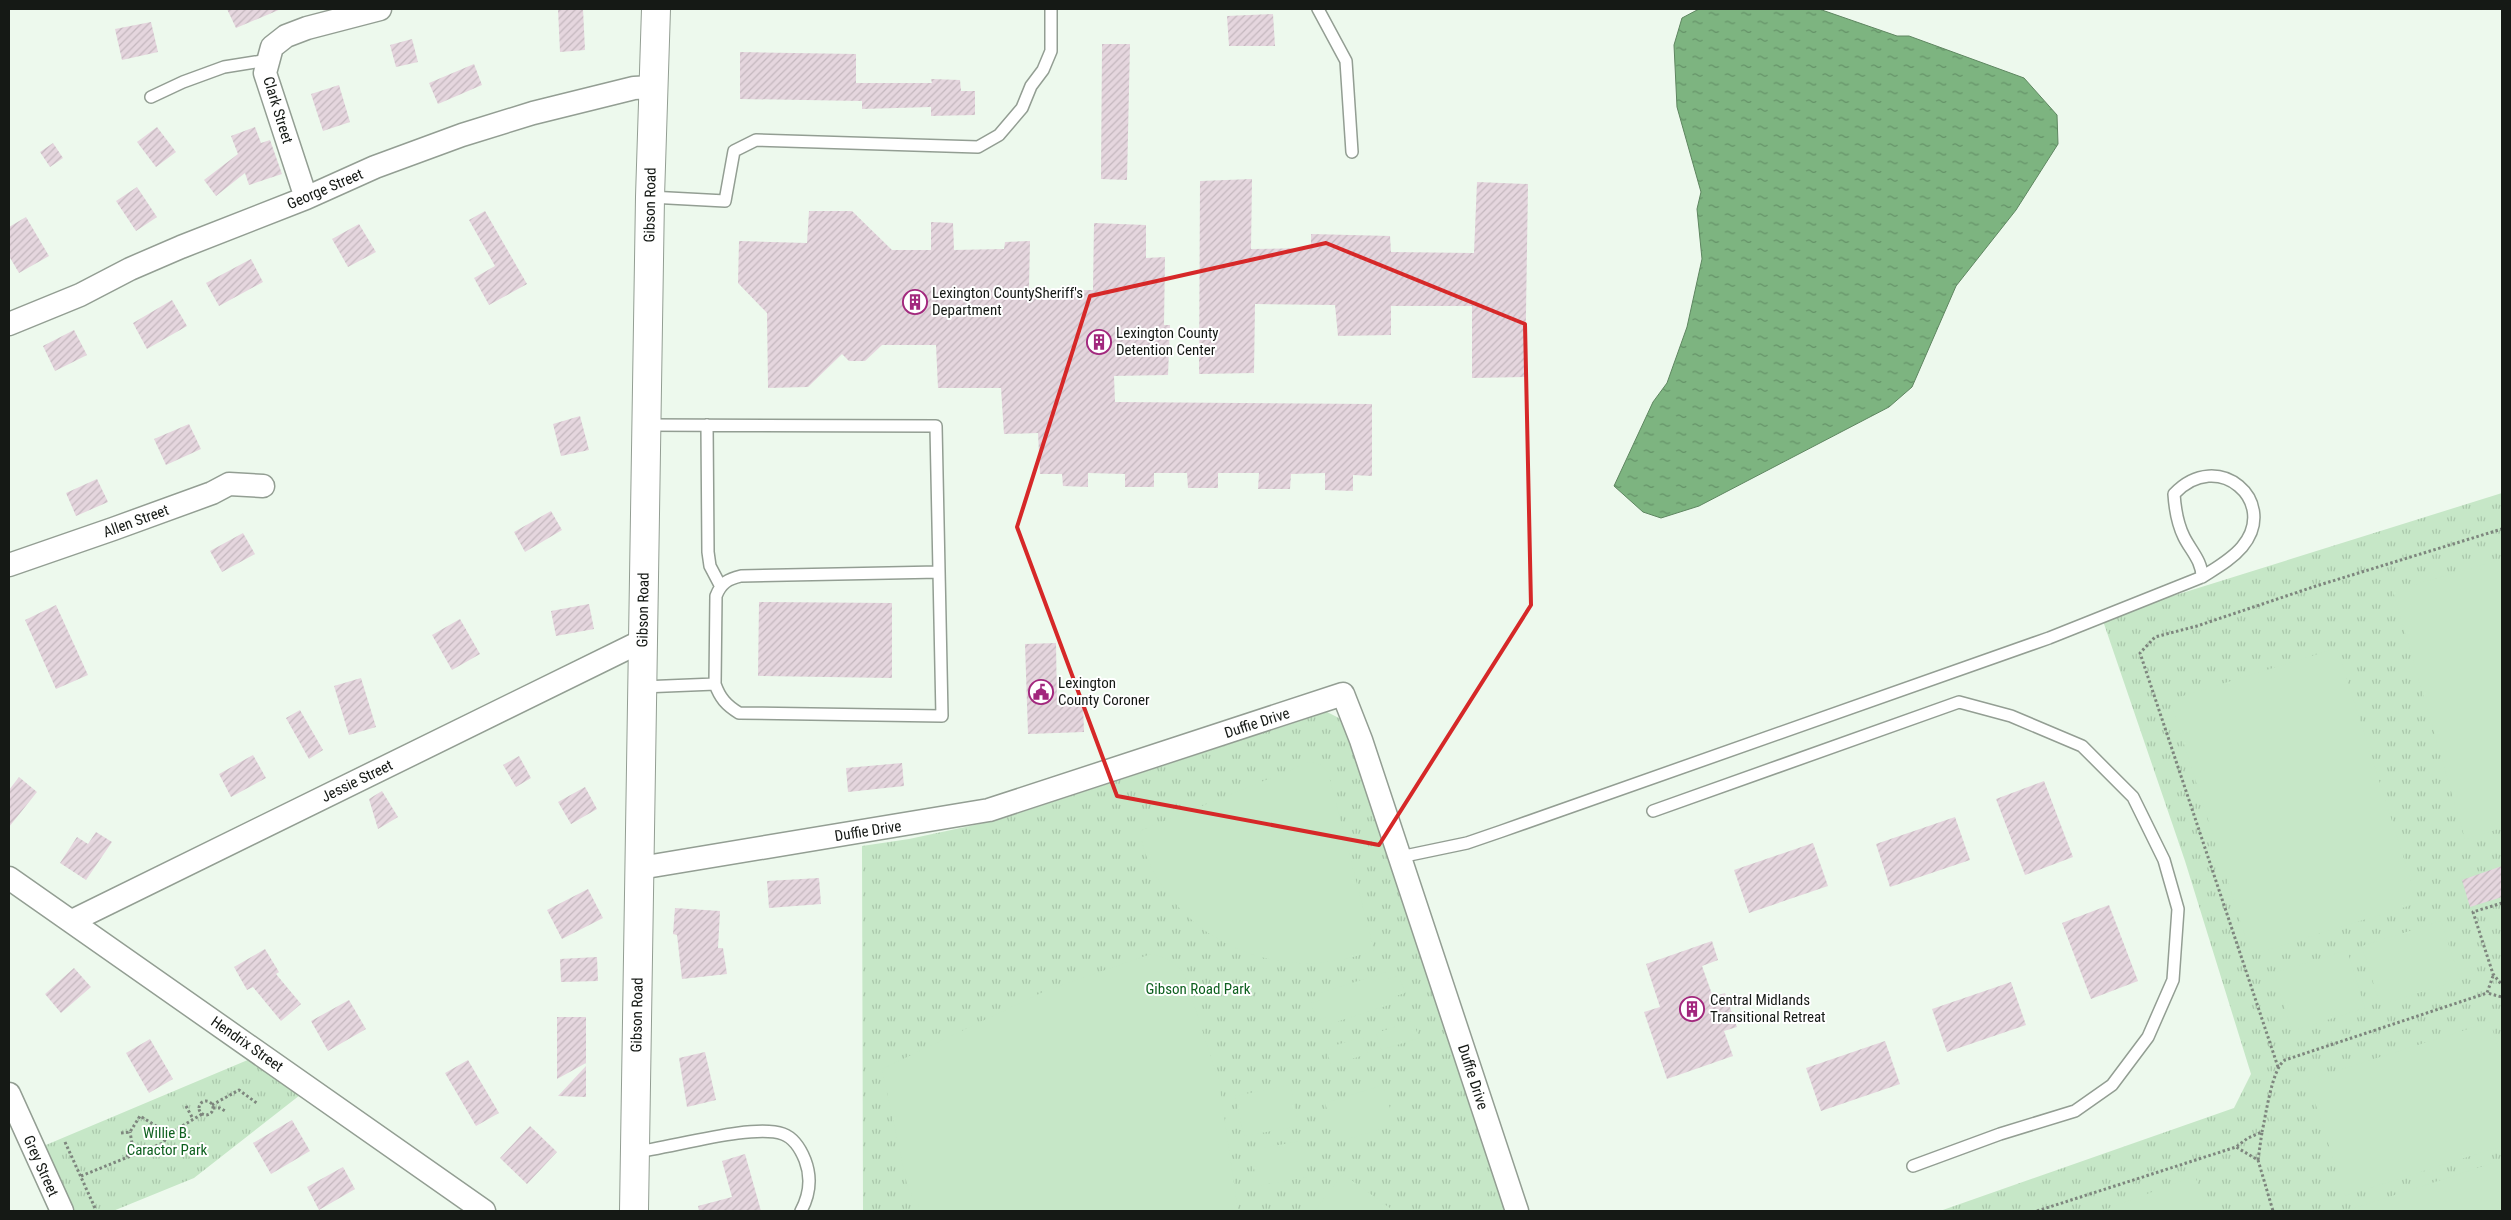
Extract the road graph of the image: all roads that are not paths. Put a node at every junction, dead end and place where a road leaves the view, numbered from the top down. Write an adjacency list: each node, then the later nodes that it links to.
1 (380, 9): 5 (street, Clark Street)
2 (656, 9): 6 (street, Gibson Road)
3 (1051, 9): 9 (lane)
4 (1318, 9): 8 (lane)
5 (268, 60): 7 (lane); 10 (street, Clark Street)
6 (652, 87): 9 (street, Gibson Road); 10 (street, George Street)
7 (151, 97)
8 (1352, 152)
9 (650, 197): 12 (street, Gibson Road)
10 (306, 198): 11 (street, George Street)
11 (9, 324)
12 (646, 425): 13 (lane); 19 (street, Gibson Road)
13 (707, 425): 16 (lane); 18 (lane)
14 (263, 486): 15 (street, Allen Street)
15 (9, 565)
16 (939, 572): 18 (lane); 20 (lane)
17 (2202, 577): 17 (lane); 23 (lane)
18 (720, 585): 20 (lane)
19 (642, 641): 21 (street, Gibson Road); 26 (street, Jessie Street)
20 (715, 684): 21 (lane)
21 (642, 687): 24 (street, Gibson Road)
22 (1653, 811): 29 (lane)
23 (1400, 857): 24 (street, Duffie Drive); 34 (street, Duffie Drive)
24 (640, 868): 28 (street, Gibson Road)
25 (9, 878): 26 (street, Hendrix Street)
26 (72, 921): 31 (street, Hendrix Street)
27 (9, 1094): 30 (street, Grey Street)
28 (635, 1152): 32 (street, Gibson Road); 33 (lane)
29 (1913, 1166)
30 (62, 1211)
31 (484, 1211)
32 (634, 1211)
33 (800, 1211)
34 (1517, 1211)

